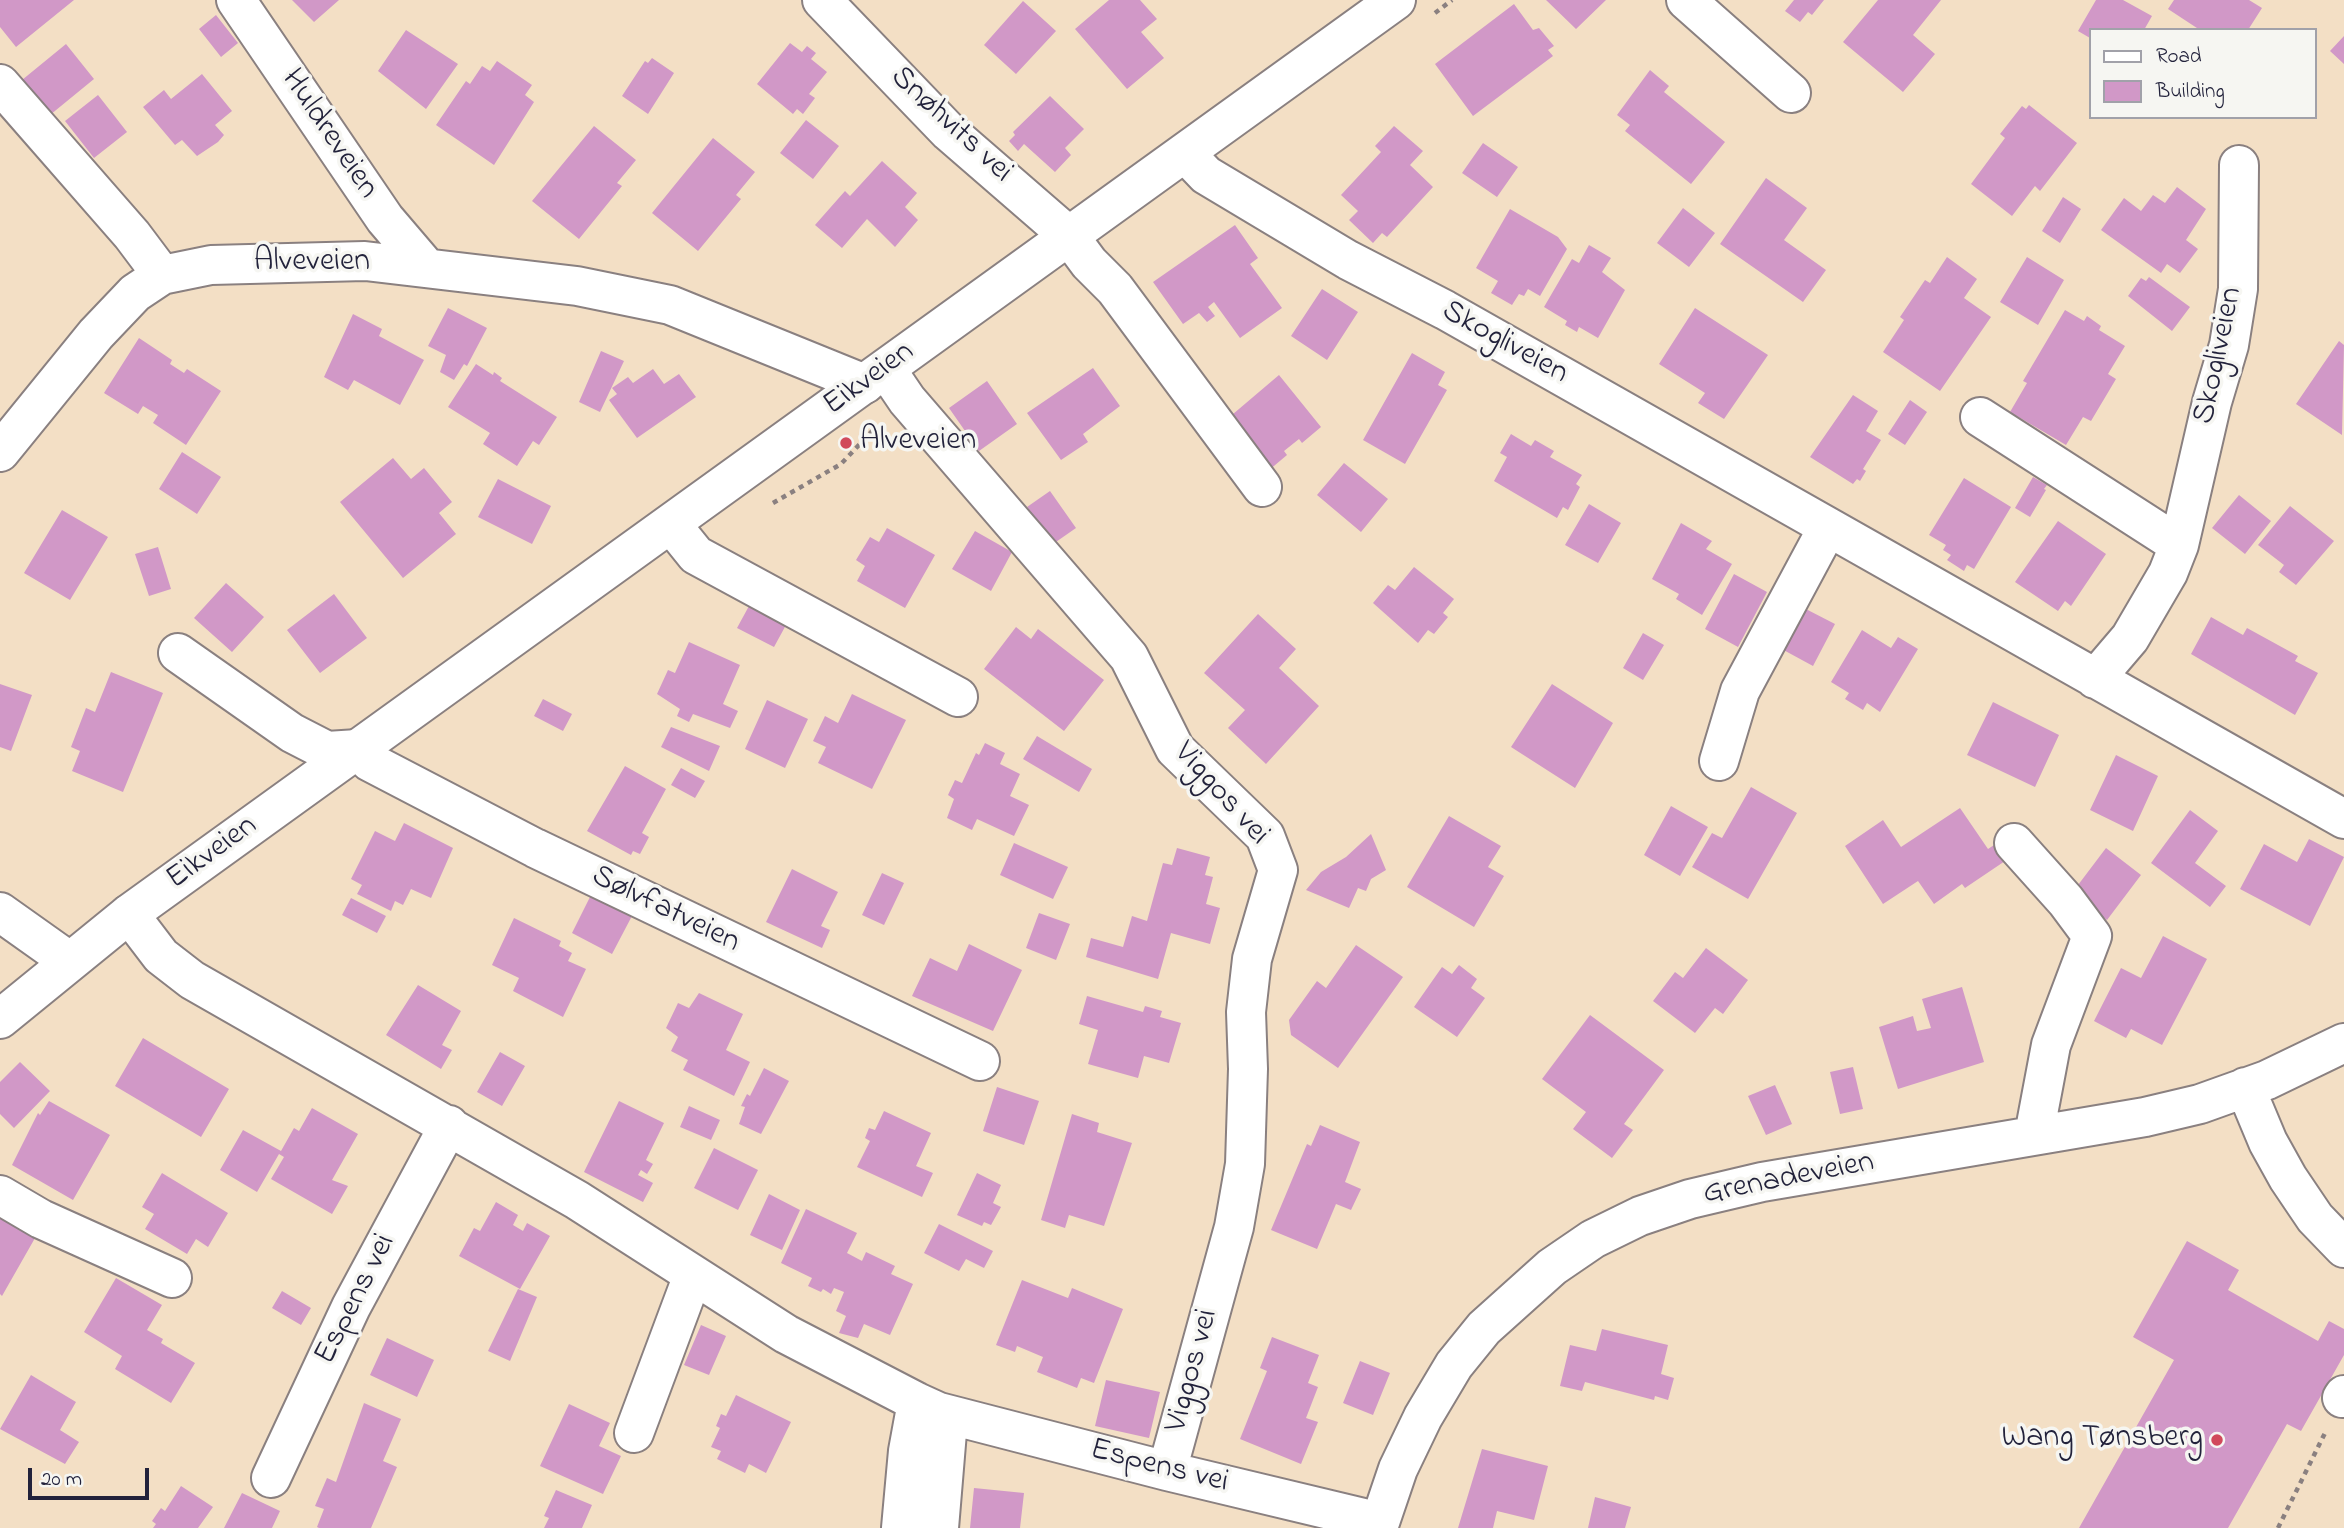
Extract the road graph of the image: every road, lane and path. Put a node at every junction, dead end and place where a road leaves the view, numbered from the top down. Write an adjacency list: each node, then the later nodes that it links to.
1 (236, 0): 10 (street, Huldreveien)
2 (1396, 0): 7 (street, Eikveien)
3 (1686, 0): 6 (street)
4 (833, 4): 9 (street, Snøhvits vei)
5 (0, 84): 11 (street)
6 (1791, 93)
7 (1185, 153): 9 (street, Eikveien); 17 (street, Skogliveien)
8 (2238, 165): 18 (street, Skogliveien)
9 (1069, 236): 12 (street, Eikveien); 15 (street)
10 (426, 267): 11 (street, Alveveien); 12 (street, Alveveien)
11 (162, 275): 14 (street, Alveveien)
12 (875, 377): 16 (street, Eikveien); 42 (street, Viggos vei)
13 (1980, 416): 18 (street)
14 (0, 452)
15 (1262, 487)
16 (671, 524): 21 (street); 22 (street, Eikveien)
17 (1828, 527): 20 (street, Skogliveien); 23 (street)
18 (2179, 545): 20 (street, Skogliveien)
19 (178, 653): 22 (street)
20 (2095, 679): 24 (street, Skogliveien)
21 (958, 697)
22 (358, 749): 27 (street, Eikveien); 31 (street, Sølvfatveien)
23 (1719, 761)
24 (2344, 819)
25 (2014, 843): 34 (street)
26 (0, 912): 28 (street)
27 (129, 914): 28 (street, Eikveien); 33 (street, Espens vei)
28 (69, 961): 29 (street, Eikveien)
29 (0, 1019)
30 (2344, 1043): 32 (street, Grenadeveien)
31 (980, 1061)
32 (2245, 1087): 34 (street, Grenadeveien); 36 (street)
33 (449, 1125): 37 (street, Espens vei); 43 (street, Espens vei)
34 (2034, 1135): 44 (street, Grenadeveien)
35 (0, 1195): 38 (street)
36 (2344, 1248)
37 (693, 1275): 40 (street, Espens vei); 41 (street)
38 (172, 1278)
39 (2343, 1396): 47 (path)
40 (928, 1407): 42 (street, Espens vei); 45 (street); 46 (street)
41 (634, 1433)
42 (1167, 1471): 44 (street, Espens vei)
43 (271, 1478)
44 (1379, 1525)
45 (901, 1528)
46 (939, 1528)
47 (2278, 1528)

